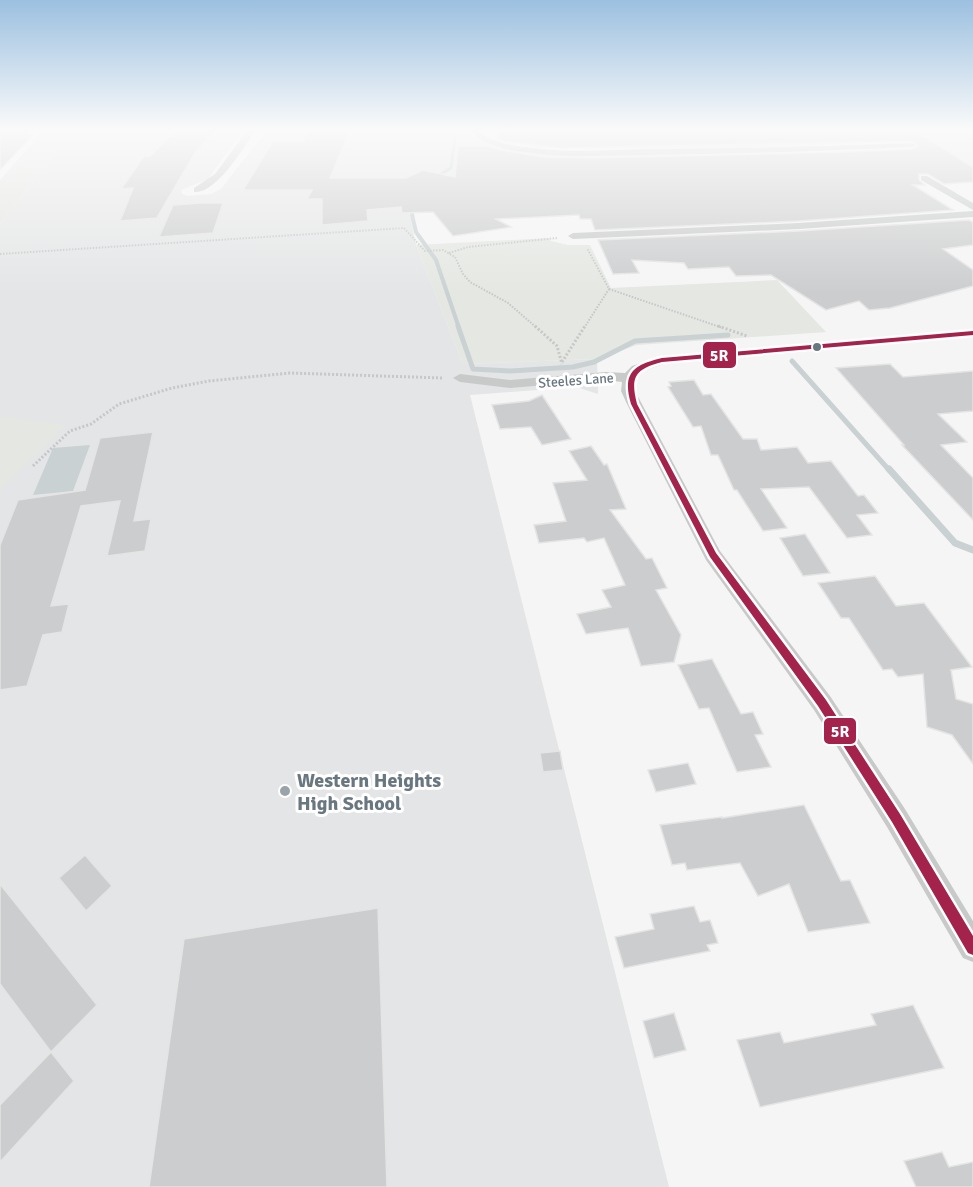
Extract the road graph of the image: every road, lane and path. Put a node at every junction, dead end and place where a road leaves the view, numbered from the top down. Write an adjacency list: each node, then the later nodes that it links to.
1 (207, 183): 3 (street)
2 (933, 183): 4 (street)
3 (197, 190)
4 (973, 207)
5 (973, 214): 6 (street)
6 (573, 236)
7 (557, 238): 9 (path)
8 (584, 243): 11 (path)
9 (449, 253): 10 (path); 11 (path)
10 (0, 254)
11 (609, 289): 13 (path)
12 (973, 333): 15 (street, Steeles Lane)
13 (749, 337)
14 (460, 378): 15 (street, Steeles Lane); 16 (path)
15 (629, 378): 17 (street)
16 (33, 466)
17 (973, 948)

